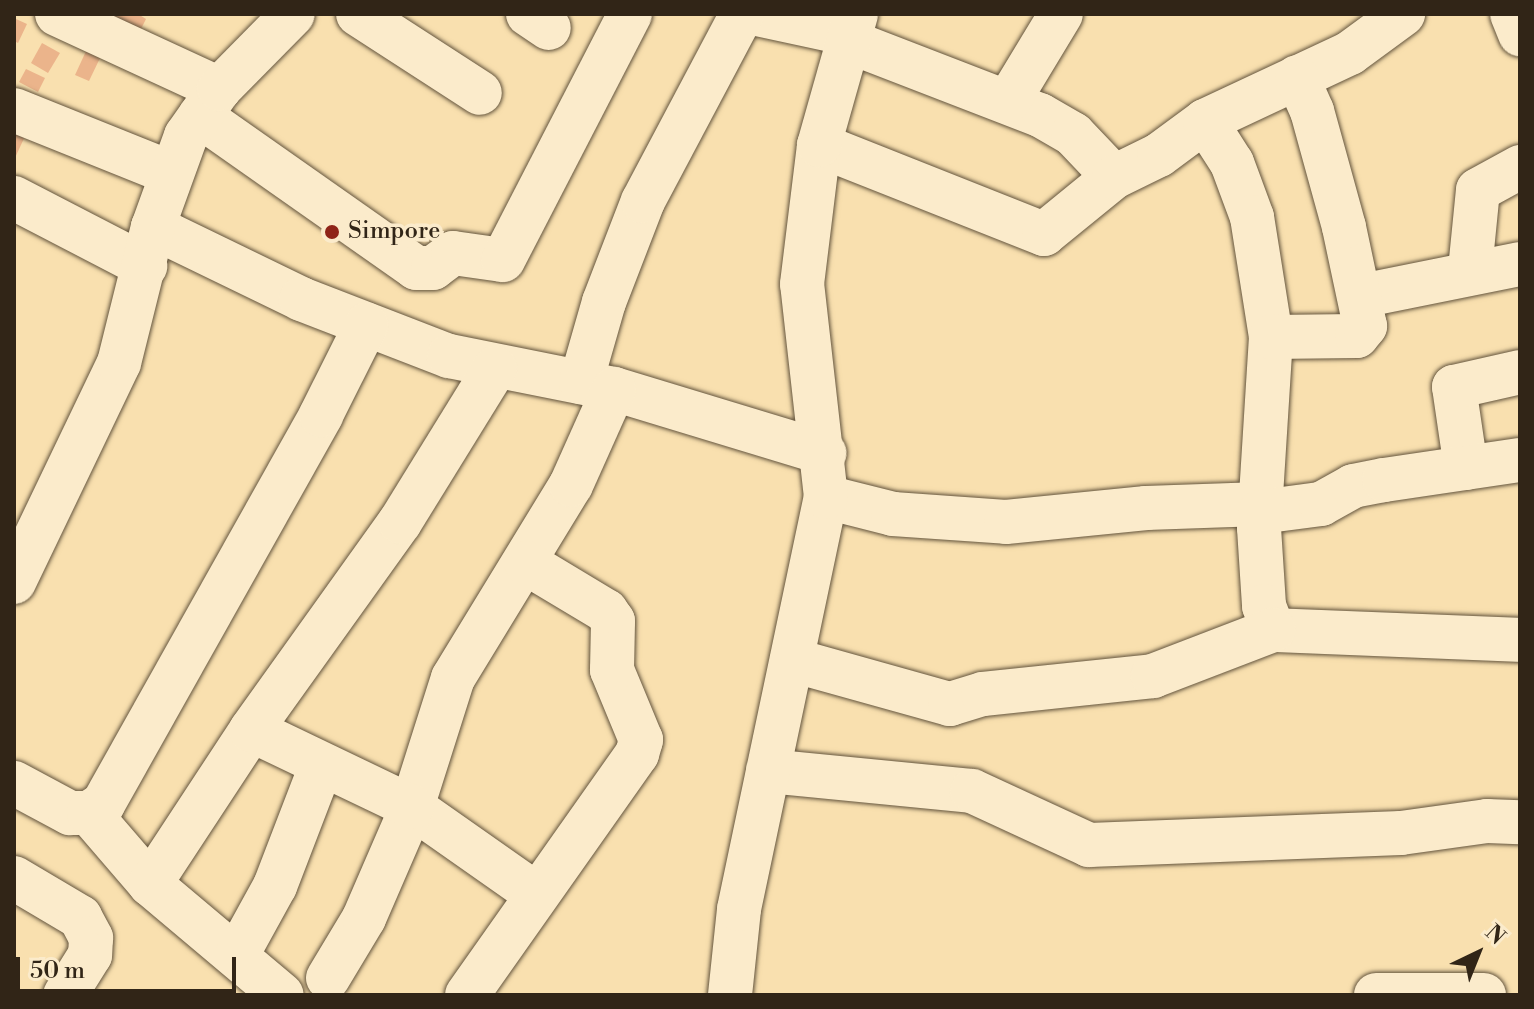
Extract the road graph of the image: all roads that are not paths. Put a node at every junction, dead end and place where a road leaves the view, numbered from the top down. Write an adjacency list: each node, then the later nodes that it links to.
1 (57, 14): 15 (street)
2 (358, 14): 13 (street)
3 (630, 14): 15 (street)
4 (742, 14): 31 (street)
5 (757, 14): 10 (street)
6 (1061, 14): 14 (street)
7 (1403, 14): 12 (street)
8 (1512, 14): 11 (street)
9 (273, 19): 15 (street)
10 (851, 30): 14 (street); 18 (street)
11 (1520, 34)
12 (1297, 77): 17 (street); 26 (street)
13 (480, 93)
14 (1009, 100): 21 (street)
15 (209, 103): 20 (street)
16 (14, 110): 20 (street)
17 (1205, 121): 21 (street); 28 (street)
18 (819, 145): 21 (street); 32 (street)
19 (1520, 167): 25 (street)
20 (171, 173): 23 (street)
21 (1114, 177)
22 (14, 198): 23 (street)
23 (149, 246): 27 (street); 38 (street)
24 (1520, 264): 25 (street)
25 (1470, 270): 26 (street)
26 (1361, 296): 28 (street)
27 (366, 325): 29 (street); 47 (street)
28 (1271, 337): 36 (street)
29 (495, 368): 31 (street); 42 (street)
30 (1520, 372): 34 (street)
31 (598, 385): 32 (street); 37 (street)
32 (824, 453): 35 (street)
33 (1520, 460): 34 (street)
34 (1466, 468): 36 (street)
35 (826, 497): 36 (street); 41 (street)
36 (1261, 508): 39 (street)
37 (526, 563): 46 (street); 51 (street)
38 (14, 582)
39 (1273, 630): 40 (street); 41 (street)
40 (1520, 640)
41 (792, 660): 44 (street)
42 (251, 730): 43 (street); 50 (street)
43 (321, 766): 46 (street); 52 (street)
44 (768, 771): 48 (street); 57 (street)
45 (14, 783): 47 (street)
46 (412, 807): 51 (street); 53 (street)
47 (89, 813): 50 (street)
48 (1520, 822)
49 (14, 878): 54 (street)
50 (150, 884): 52 (street)
51 (536, 894): 56 (street)
52 (237, 955): 55 (street)
53 (328, 978)
54 (65, 995)
55 (282, 995)
56 (467, 995)
57 (730, 995)
58 (1376, 995): 59 (street)
59 (1484, 995)

